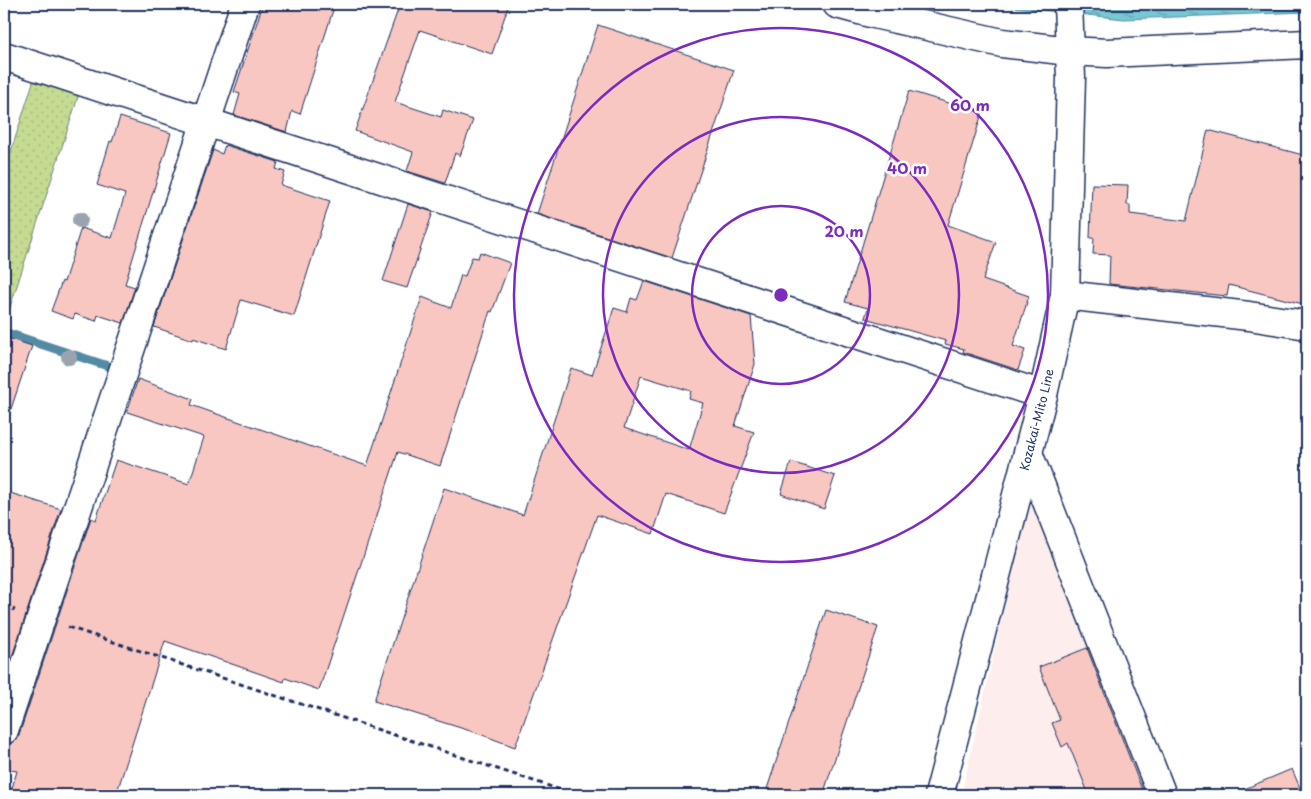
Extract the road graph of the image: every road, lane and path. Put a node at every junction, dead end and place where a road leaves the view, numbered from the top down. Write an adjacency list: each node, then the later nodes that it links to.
1 (245, 4): 7 (street)
2 (836, 4): 4 (street)
3 (1068, 4): 4 (street)
4 (1069, 43): 5 (street); 8 (street, Kozakai-Mito Line)
5 (1307, 44)
6 (4, 56): 7 (street)
7 (205, 123): 10 (street); 13 (street)
8 (1065, 295): 9 (street); 10 (street, Kozakai-Mito Line)
9 (1307, 325)
10 (1043, 396): 11 (street, Kozakai-Mito Line)
11 (1028, 453): 16 (street, Kozakai-Mito Line); 17 (street)
12 (4, 606): 13 (path)
13 (41, 618): 14 (street); 15 (path)
14 (4, 730)
15 (576, 795)
16 (939, 795)
17 (1162, 795)

